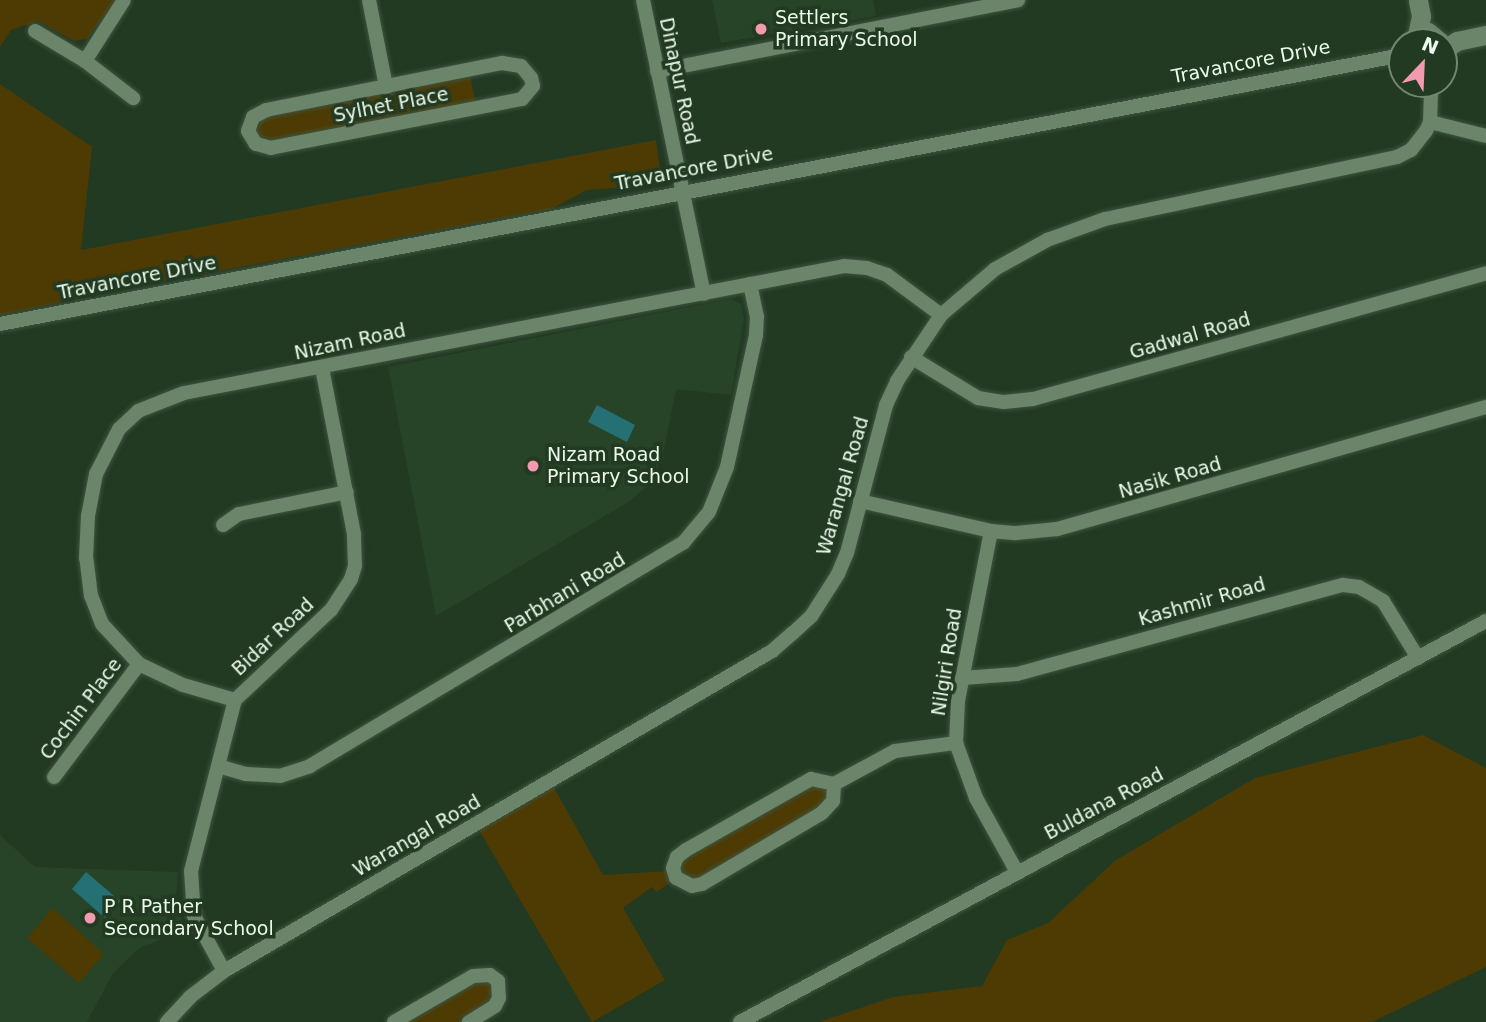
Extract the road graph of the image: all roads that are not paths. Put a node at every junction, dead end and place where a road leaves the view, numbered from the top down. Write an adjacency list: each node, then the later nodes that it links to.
1 (124, 0): 10 (street)
2 (369, 0): 12 (street, Sylhet Place)
3 (643, 0): 11 (street, Dinapur Road)
4 (1018, 0): 5 (street)
5 (944, 6): 11 (street)
6 (35, 30): 10 (street)
7 (1458, 34): 8 (street)
8 (1486, 35)
9 (1388, 54): 17 (street, Travancore Drive)
10 (85, 61): 13 (street)
11 (657, 71): 17 (street, Dinapur Road)
12 (386, 87): 12 (street, Sylhet Place)
13 (133, 98)
14 (1430, 98): 15 (street)
15 (1430, 122): 16 (street); 21 (street, Warangal Road)
16 (1486, 136)
17 (682, 191): 20 (street, Dinapur Road); 22 (street, Travancore Drive)
18 (1486, 273): 23 (street, Gadwal Road)
19 (750, 284): 20 (street, Nizam Road); 21 (street, Nizam Road); 36 (street, Parbhani Road)
20 (705, 294): 24 (street, Nizam Road)
21 (941, 315): 23 (street, Warangal Road)
22 (0, 324)
23 (911, 357): 27 (street, Warangal Road)
24 (322, 368): 26 (street, Bidar Road); 32 (street, Nizam Road)
25 (1486, 407): 29 (street, Nasik Road)
26 (347, 492): 28 (street); 34 (street, Bidar Road)
27 (860, 501): 29 (street, Nasik Road); 40 (street, Warangal Road)
28 (223, 524)
29 (991, 531): 33 (street, Nilgiri Road)
30 (1486, 621): 31 (street, Buldana Road)
31 (1418, 658): 33 (street, Kashmir Road); 39 (street, Buldana Road)
32 (139, 664): 34 (street, Nizam Road); 37 (street, Cochin Place)
33 (962, 678): 35 (street, Nilgiri Road)
34 (234, 699): 36 (street, Bidar Road)
35 (956, 743): 38 (street); 39 (street, Nilgiri Road)
36 (218, 766): 40 (street, Bidar Road)
37 (54, 777)
38 (834, 784): 38 (street)
39 (1017, 872): 44 (street, Buldana Road)
40 (224, 971): 41 (street, Warangal Road)
41 (166, 1022)
42 (394, 1022): 43 (street)
43 (469, 1022)
44 (740, 1022)

